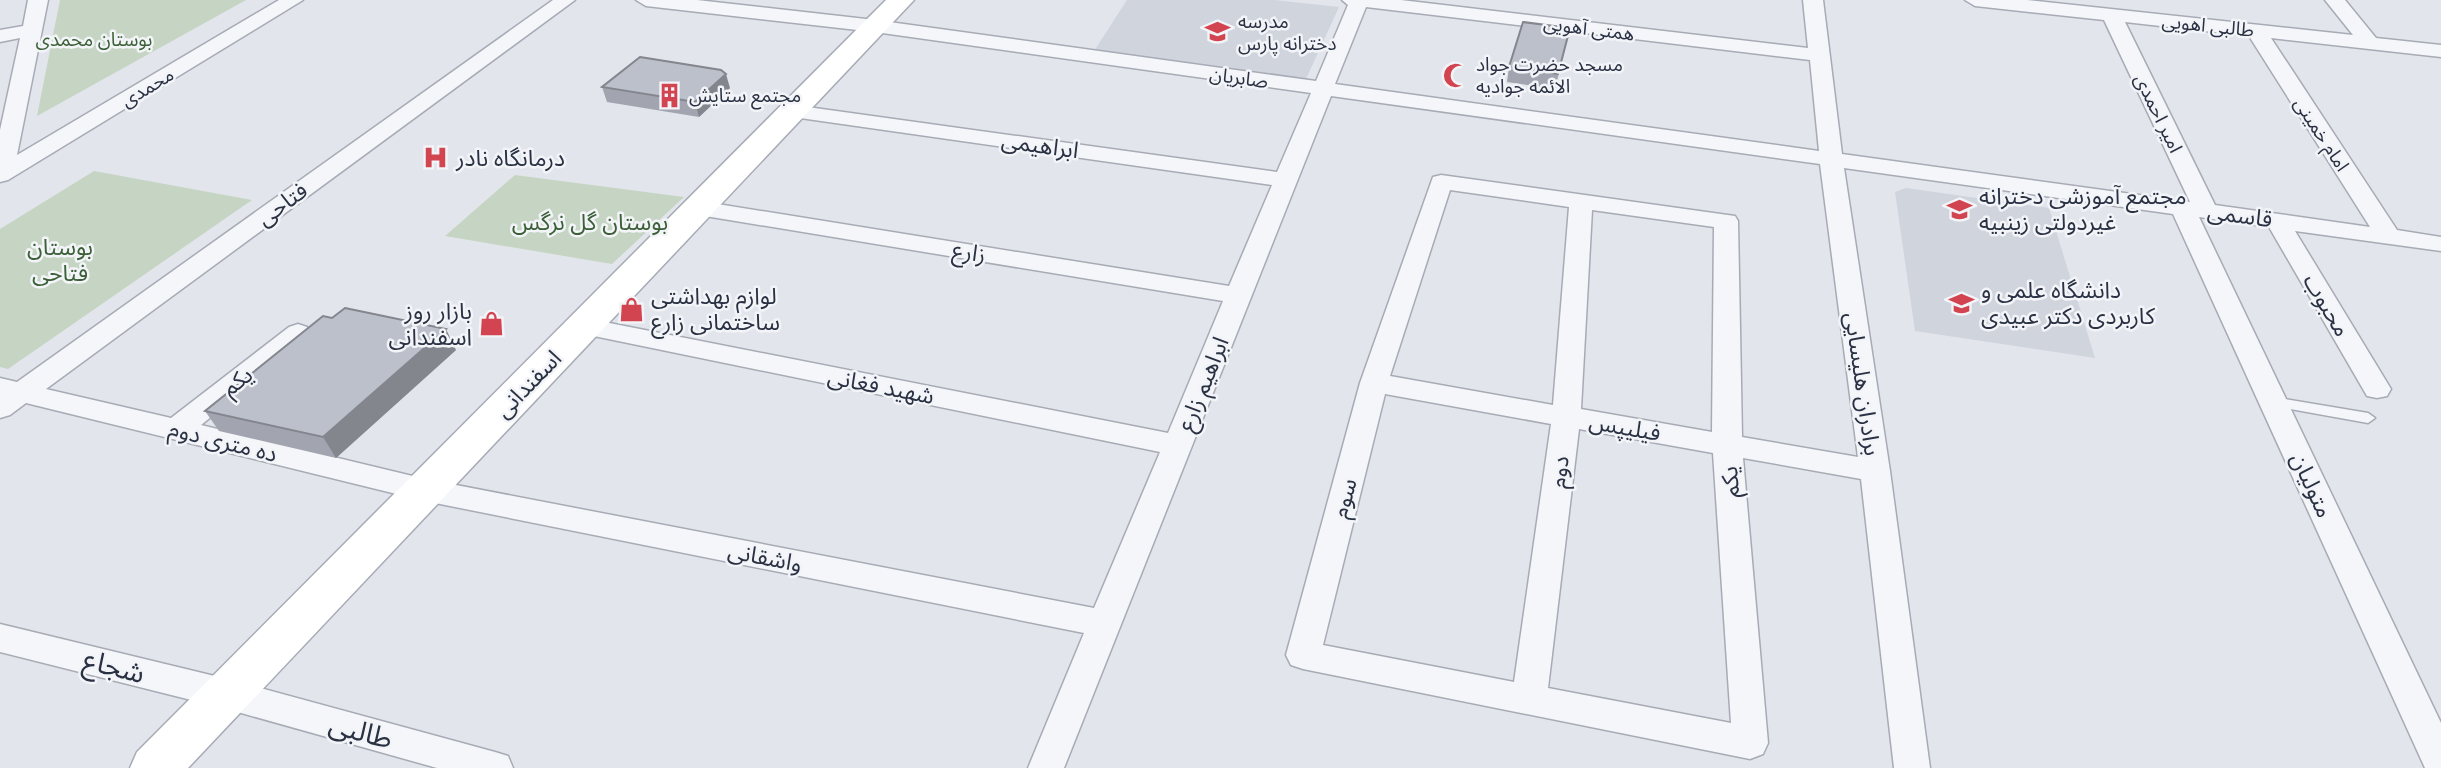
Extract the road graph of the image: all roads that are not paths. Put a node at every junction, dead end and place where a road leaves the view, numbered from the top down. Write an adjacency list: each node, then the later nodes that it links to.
1 (38, 0): 12 (street)
2 (293, 0): 22 (street, محمدی)
3 (565, 0): 36 (street, فتاحی)
4 (646, 0): 10 (street, صابریان)
5 (1352, 0): 6 (street, همتی آهویی)
6 (1359, 0): 17 (street, همتی آهویی); 18 (street, ابراهیم زارع)
7 (1813, 0): 17 (street, برادران هلیسایی)
8 (1976, 0): 11 (street, طالبی اهویی)
9 (2336, 0): 15 (street)
10 (888, 13): 18 (street, صابریان); 19 (main road, اسفندانی)
11 (2112, 15): 13 (street, طالبی اهویی); 26 (street, امیر احمدی)
12 (32, 30): 14 (street); 20 (street)
13 (2256, 31): 15 (street, طالبی اهویی); 29 (street, امام خمینی)
14 (0, 36)
15 (2370, 43): 16 (street, طالبی اهویی)
16 (2441, 51)
17 (1818, 55): 21 (street, برادران هلیسایی)
18 (1322, 89): 21 (street, صابریان); 23 (street, ابراهیم زارع)
19 (793, 111): 23 (street, ابراهیمی); 25 (main road, اسفندانی)
20 (7, 116): 22 (street)
21 (1831, 159): 26 (street, قاسمی); 43 (street, برادران هلیسایی)
22 (1, 174)
23 (1286, 180): 31 (street, ابراهیم زارع)
24 (1581, 201): 28 (street, سوم); 34 (street, سوم); 38 (street, دوم)
25 (699, 208): 31 (street, زارع); 32 (main road, اسفندانی)
26 (2194, 209): 27 (street, قاسمی); 37 (street, متولیان)
27 (2277, 220): 29 (street, قاسمی); 35 (street, محبوب)
28 (1726, 221): 42 (street, یکم)
29 (2388, 236): 30 (street, قاسمی)
30 (2441, 244)
31 (1239, 296): 41 (street, ابراهیم زارع)
32 (584, 326): 41 (street, شهید فغانی); 44 (main road, اسفندانی)
33 (298, 333): 40 (street, یکم)
34 (1374, 383): 38 (street, فیلیپس); 48 (street, سوم)
35 (2376, 389)
36 (7, 396): 40 (street, ده متری دوم)
37 (2273, 402): 39 (lane); 50 (street, متولیان)
38 (1566, 417): 42 (street, فیلیپس); 48 (street, دوم)
39 (2368, 418)
40 (176, 430): 44 (street, ده متری دوم)
41 (1178, 445): 45 (street, ابراهیم زارع)
42 (1727, 445): 43 (street, فیلیپس); 49 (street, یکم)
43 (1875, 471): 54 (street, برادران هلیسایی)
44 (425, 490): 45 (street, واشقانی); 47 (main road, اسفندانی)
45 (1105, 624): 53 (street, ابراهیم زارع)
46 (0, 638): 47 (street, شجاع)
47 (227, 694): 51 (main road, اسفندانی); 52 (street, طالبی)
48 (1529, 700): 49 (street, سوم)
49 (1750, 743)
50 (2441, 762)
51 (155, 768)
52 (495, 768)
53 (1046, 768)
54 (1912, 768)

